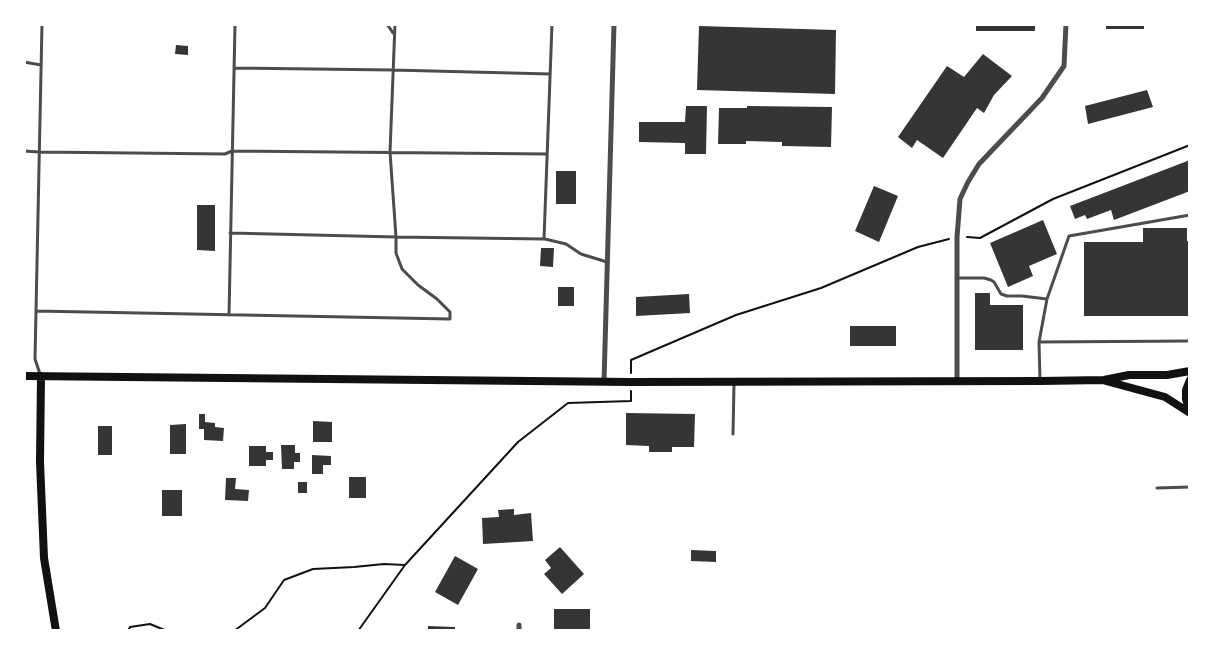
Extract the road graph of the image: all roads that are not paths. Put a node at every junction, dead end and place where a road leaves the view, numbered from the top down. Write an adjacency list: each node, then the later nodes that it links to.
1 (42, 24): 10 (lane)
2 (235, 24): 11 (lane)
3 (387, 24): 8 (lane)
4 (395, 24): 8 (lane)
5 (552, 24): 13 (lane)
6 (614, 24): 23 (street)
7 (1066, 24): 24 (street)
8 (394, 35): 12 (lane)
9 (24, 62): 10 (lane)
10 (41, 65): 17 (lane)
11 (234, 68): 12 (lane); 15 (lane)
12 (393, 70): 13 (lane); 16 (lane)
13 (550, 74): 18 (lane)
14 (24, 151): 17 (lane)
15 (232, 151): 16 (lane); 17 (lane); 20 (lane)
16 (390, 152): 18 (lane); 21 (lane)
17 (39, 153): 26 (lane)
18 (547, 154): 22 (lane)
19 (1190, 215): 25 (lane)
20 (231, 232): 21 (lane); 27 (lane)
21 (396, 237): 22 (lane); 27 (lane)
22 (544, 239): 23 (lane)
23 (607, 262): 37 (street)
24 (957, 279): 25 (lane); 35 (street)
25 (1047, 299): 29 (lane)
26 (36, 311): 27 (lane); 32 (lane)
27 (229, 315)
28 (1190, 341): 29 (lane)
29 (1039, 342): 36 (lane)
30 (1190, 371): 33 (main road)
31 (24, 376): 32 (main road)
32 (41, 376): 37 (main road); 43 (main road)
33 (1104, 380): 36 (main road); 39 (main road)
34 (1190, 380): 39 (main road)
35 (957, 381): 36 (main road); 38 (main road)
36 (1040, 381)
37 (604, 382): 38 (main road)
38 (734, 382): 40 (lane)
39 (1190, 412)
40 (733, 434)
41 (1157, 488): 42 (lane)
42 (1190, 488)
43 (56, 631)

